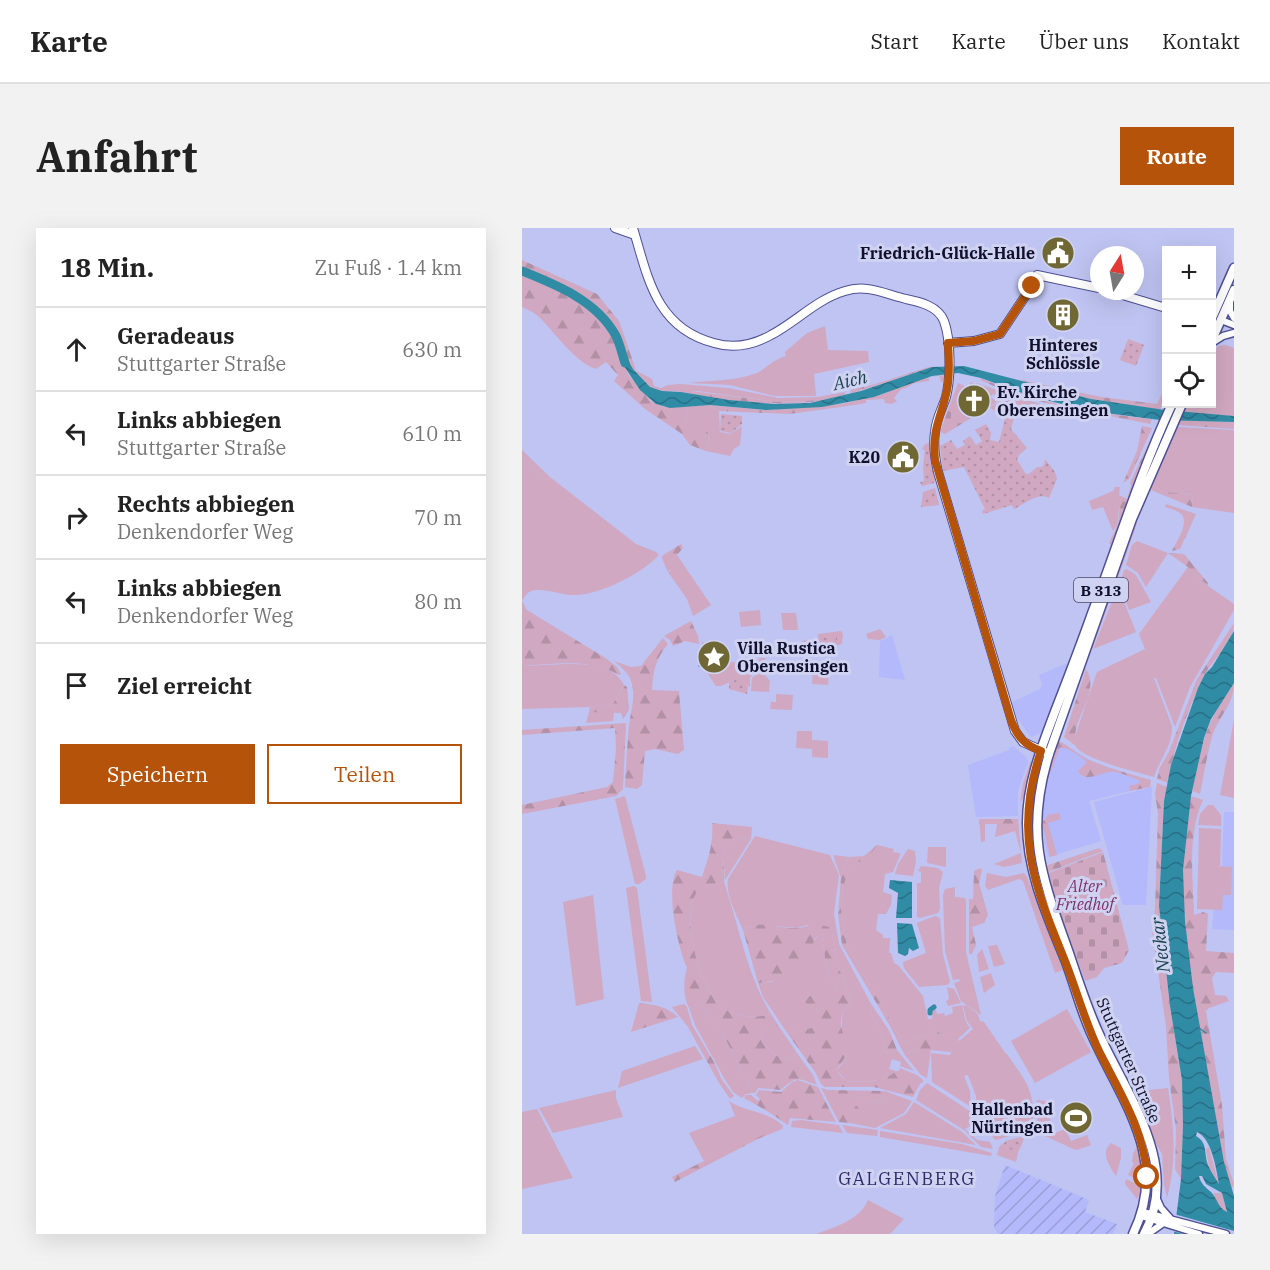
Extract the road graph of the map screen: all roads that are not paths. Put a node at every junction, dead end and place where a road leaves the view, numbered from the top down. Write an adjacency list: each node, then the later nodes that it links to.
1 (615, 228): 2 (main road)
2 (634, 231): 17 (main road)
3 (1234, 268): 9 (main road)
4 (1090, 286): 17 (main road)
5 (1234, 290): 7 (main road)
6 (1140, 300): 8 (main road)
7 (1229, 300): 10 (main road); 11 (street)
8 (1162, 307)
9 (1216, 315)
10 (1216, 317)
11 (1234, 318)
12 (1216, 320): 14 (street)
13 (1216, 321): 15 (street)
14 (1234, 325)
15 (1234, 332): 16 (street)
16 (1216, 340)
17 (948, 343): 21 (main road)
18 (1171, 408): 20 (main road, B 313)
19 (1179, 408): 20 (main road, B 313)
20 (1162, 435): 21 (main road, B 313)
21 (1045, 752): 22 (main road, Stuttgarter Straße / B 313); 23 (main road, Stuttgarter Straße / B 313)
22 (1156, 1195): 24 (main road, Stuttgarter Straße / B 313); 25 (street)
23 (1142, 1214): 24 (street); 26 (main road, B 313)
24 (1151, 1217): 25 (street); 27 (main road, B 313)
25 (1167, 1222): 27 (street); 28 (street); 29 (street)
26 (1133, 1234)
27 (1146, 1234)
28 (1199, 1234)
29 (1226, 1234)

